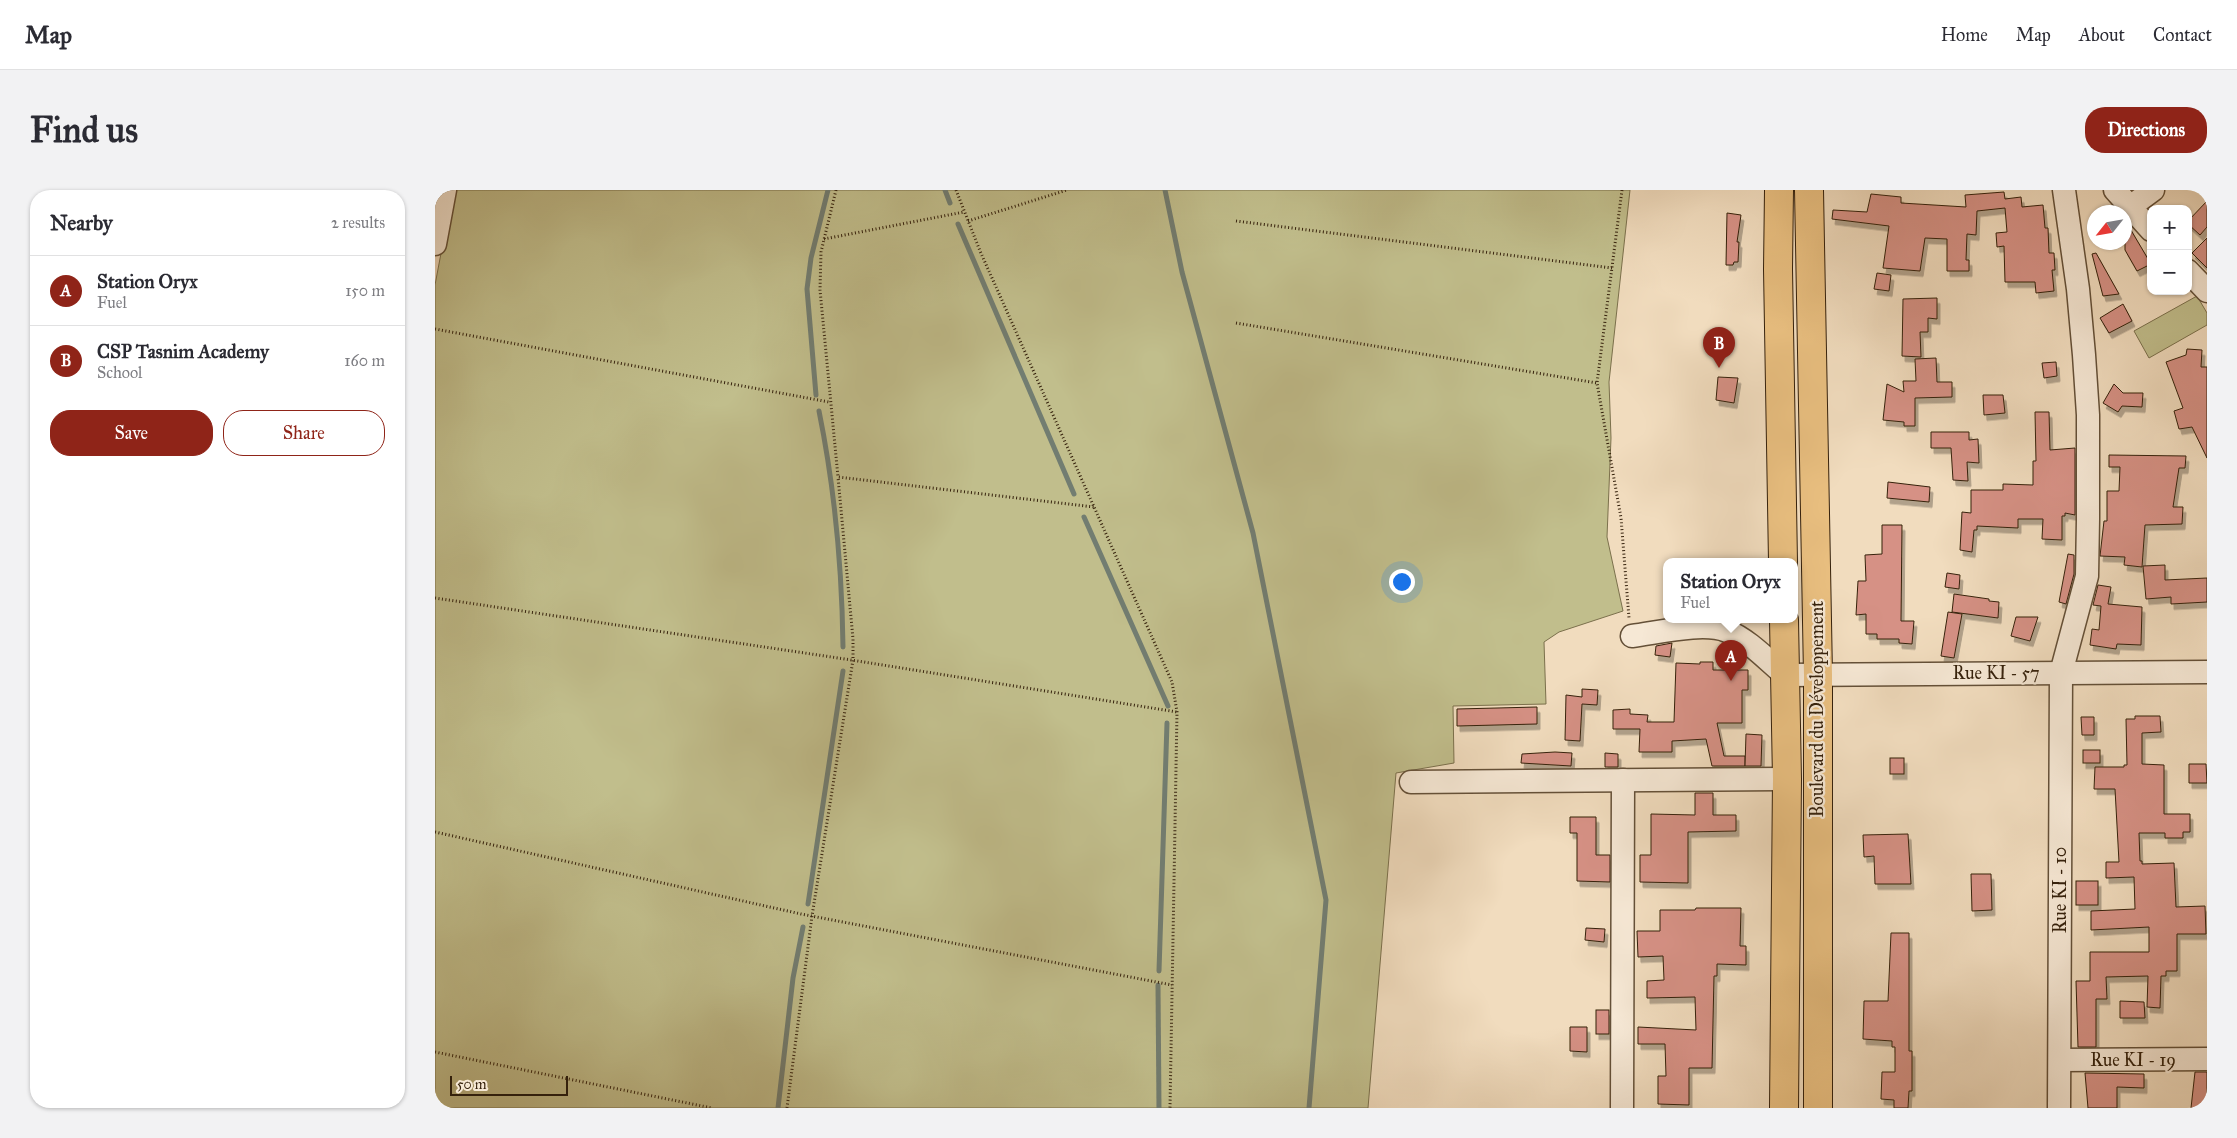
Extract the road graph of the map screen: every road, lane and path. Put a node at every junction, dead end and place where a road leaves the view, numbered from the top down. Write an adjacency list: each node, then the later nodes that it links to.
1 (445, 190): 19 (street)
2 (835, 190): 18 (path)
3 (955, 190): 14 (path)
4 (1067, 190): 15 (path)
5 (1621, 190): 20 (path)
6 (1779, 190): 29 (highway)
7 (1809, 190): 37 (highway, Boulevard du Développement)
8 (2064, 190): 35 (street, Rue KI - 10)
9 (2115, 190): 11 (street)
10 (2153, 190): 12 (street)
11 (2128, 205)
12 (2132, 206)
13 (2132, 209): 17 (street)
14 (965, 212): 15 (path); 18 (path)
15 (968, 221): 28 (path)
16 (1237, 222): 20 (path)
17 (2147, 226)
18 (824, 239): 26 (path)
19 (435, 244)
20 (1612, 268): 25 (path)
21 (2192, 274): 22 (street)
22 (2207, 291)
23 (1236, 323): 25 (path)
24 (435, 329): 26 (path)
25 (1597, 384): 32 (path)
26 (829, 402): 27 (path)
27 (837, 477): 28 (path); 33 (path)
28 (1094, 507): 38 (path)
29 (1783, 558)
30 (435, 598): 33 (path)
31 (1784, 623): 36 (highway, Boulevard du Développement)
32 (1632, 636): 36 (street)
33 (853, 660): 38 (path); 43 (path)
34 (2207, 672): 35 (street, Rue KI - 57)
35 (2061, 673): 37 (street, Rue KI - 57); 47 (street, Rue KI - 10)
36 (1785, 675): 37 (street, Rue KI - 57); 39 (highway, Boulevard du Développement)
37 (1817, 675): 53 (highway, Boulevard du Développement)
38 (1177, 712): 44 (path)
39 (1787, 779): 40 (street); 52 (highway, Boulevard du Développement)
40 (1623, 780): 41 (street); 51 (street)
41 (1411, 782)
42 (435, 832): 43 (path)
43 (812, 916): 44 (path); 49 (path)
44 (1172, 985): 50 (path)
45 (435, 1052): 48 (path)
46 (2207, 1059): 47 (street, Rue KI - 19)
47 (2060, 1060): 54 (street, Rue KI - 10)
48 (712, 1108)
49 (787, 1108)
50 (1170, 1108)
51 (1622, 1108)
52 (1784, 1108)
53 (1818, 1108)
54 (2059, 1108)

